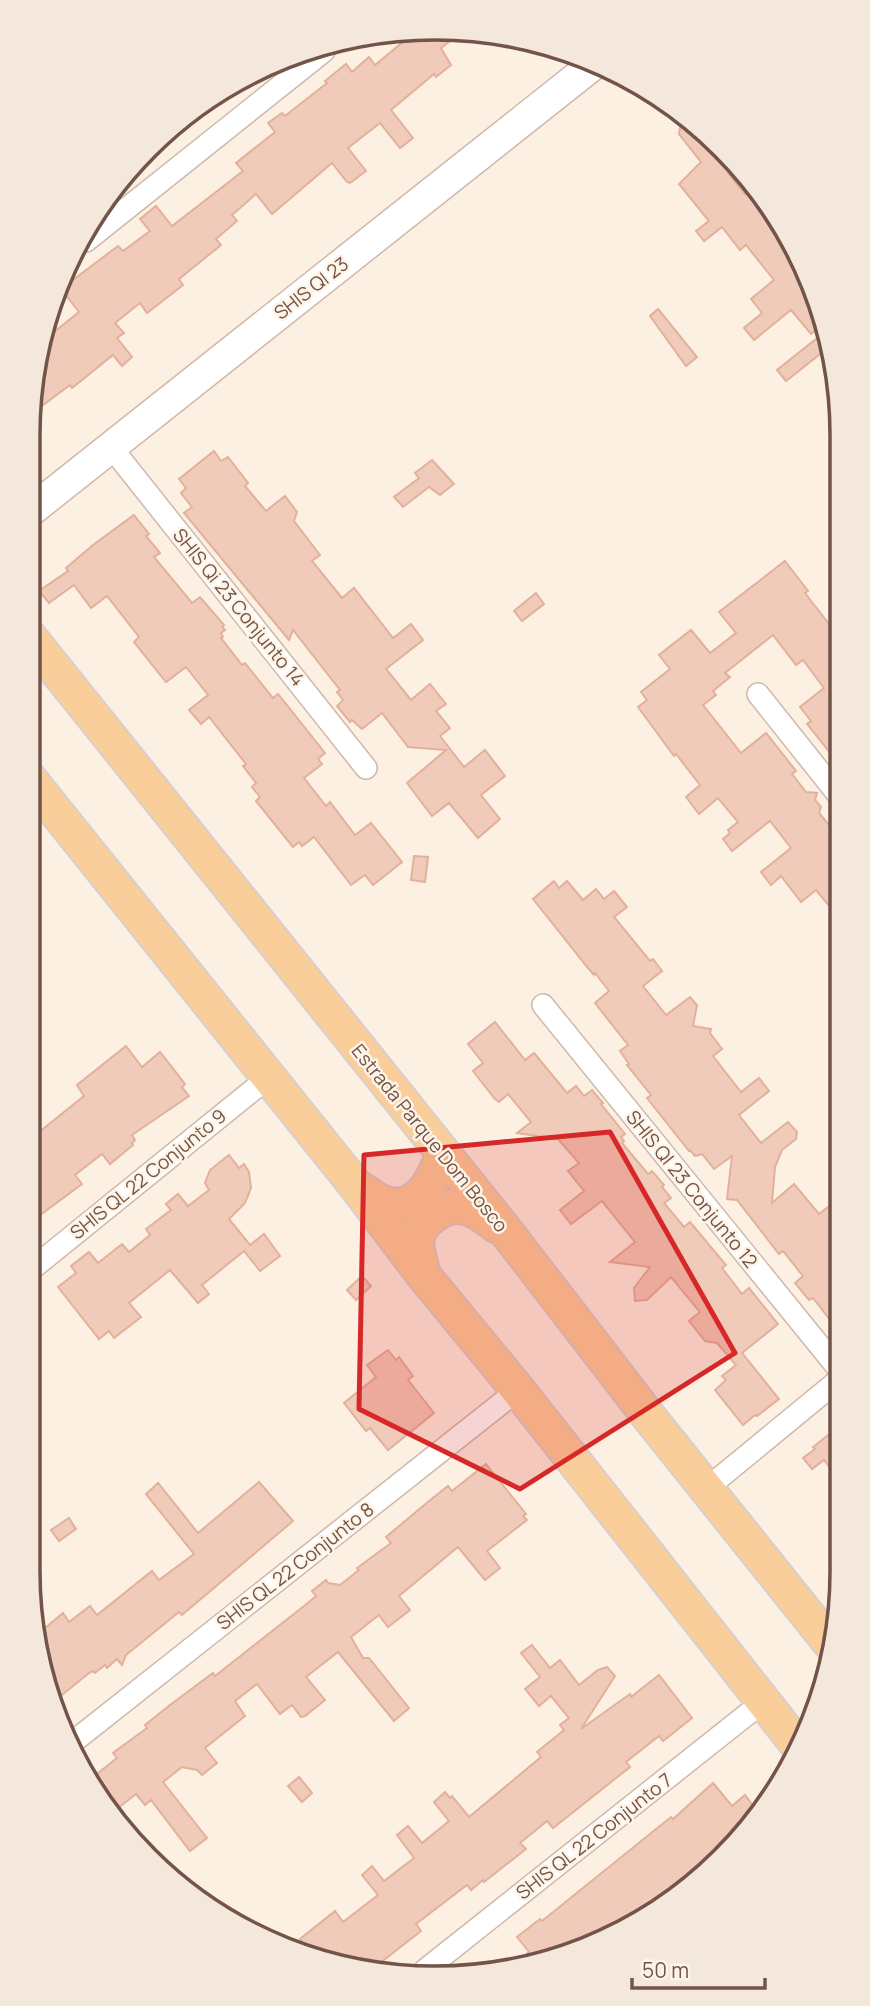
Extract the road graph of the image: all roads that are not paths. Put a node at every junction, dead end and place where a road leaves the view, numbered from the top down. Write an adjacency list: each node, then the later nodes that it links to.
1 (313, 60): 3 (street)
2 (586, 70): 4 (street, SHIS QI 23)
3 (96, 233)
4 (111, 447): 5 (street, SHIS QI 23); 8 (street, SHIS Qi 23 Conjunto 14)
5 (40, 503)
6 (40, 650): 13 (main road, Estrada Parque Dom Bosco)
7 (758, 694): 9 (street)
8 (366, 768)
9 (830, 784)
10 (40, 792): 12 (main road)
11 (543, 1005): 18 (street, SHIS QI 23 Conjunto 12)
12 (269, 1077): 14 (main road); 16 (street, SHIS QL 22 Conjunto 9)
13 (443, 1153): 14 (main road); 15 (main road, Estrada Parque Dom Bosco)
14 (356, 1186): 17 (main road)
15 (508, 1234): 17 (main road); 21 (main road, Estrada Parque Dom Bosco)
16 (40, 1262)
17 (424, 1276): 20 (main road)
18 (830, 1358)
19 (830, 1387): 21 (street)
20 (518, 1390): 23 (main road); 24 (street, SHIS QL 22 Conjunto 8)
21 (706, 1489): 22 (main road, Estrada Parque Dom Bosco)
22 (824, 1636)
23 (764, 1702): 25 (main road); 26 (street, SHIS QL 22 Conjunto 7)
24 (78, 1738)
25 (792, 1738)
26 (430, 1966)

